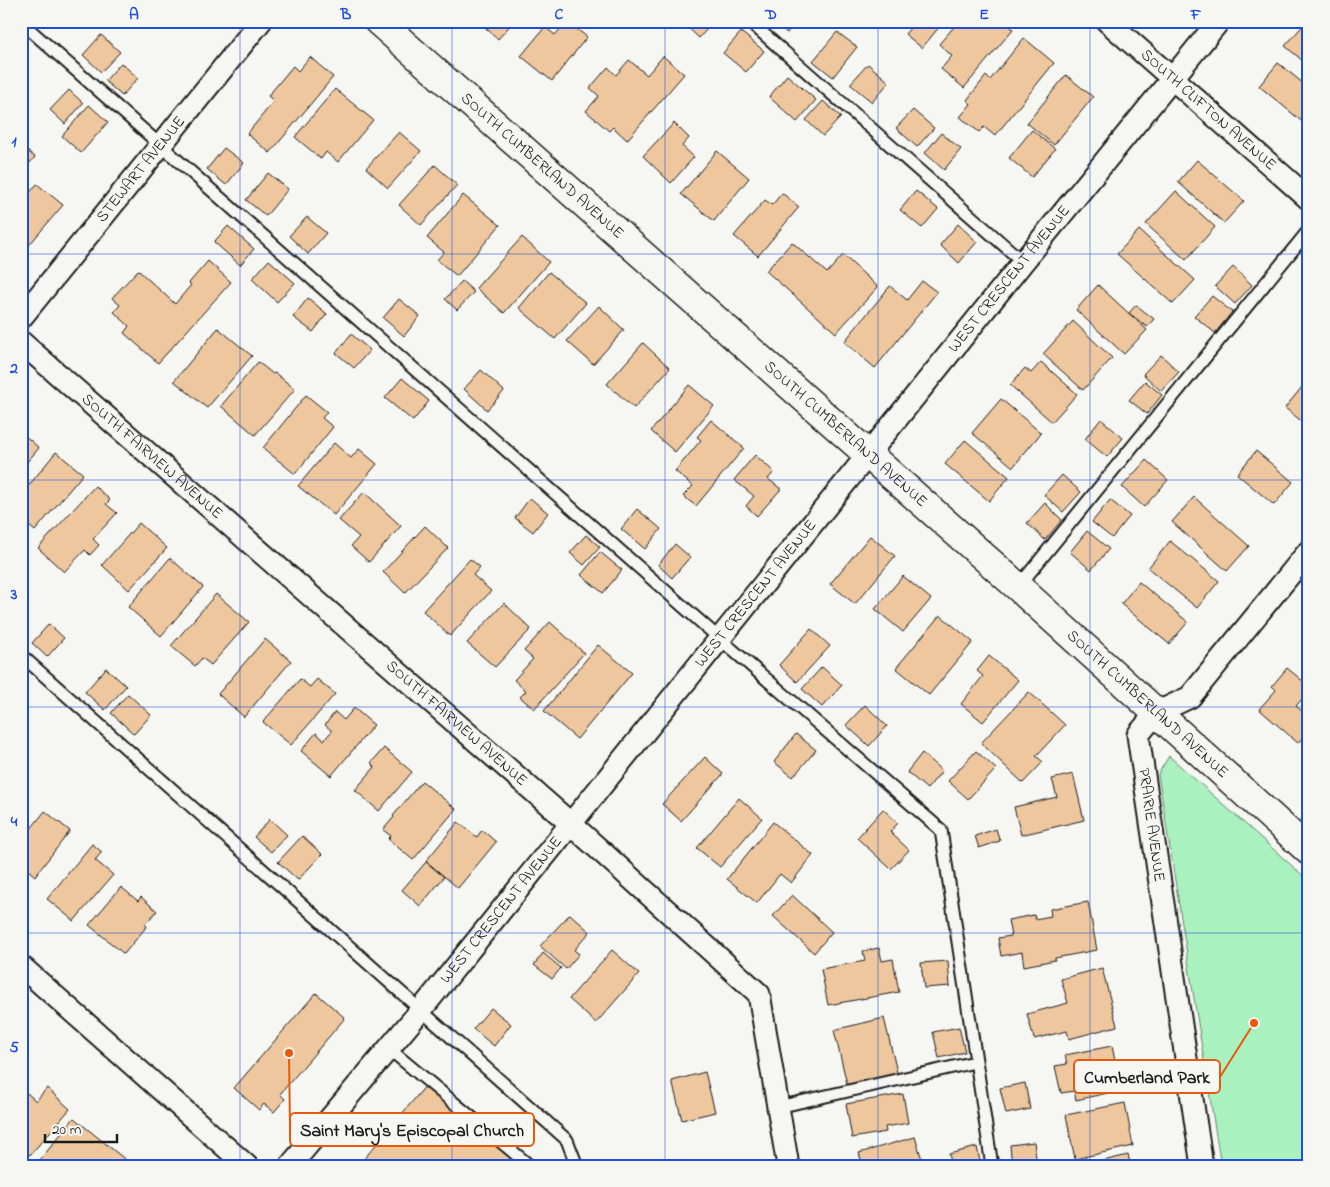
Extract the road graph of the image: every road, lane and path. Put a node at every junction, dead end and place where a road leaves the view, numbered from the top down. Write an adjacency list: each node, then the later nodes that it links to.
1 (261, 21): 8 (street, STEWART AVENUE)
2 (378, 21): 14 (street, SOUTH CUMBERLAND AVENUE)
3 (749, 21): 11 (lane)
4 (1107, 21): 7 (street, SOUTH CLIFTON AVENUE)
5 (1219, 21): 7 (street, WEST CRESCENT AVENUE)
6 (21, 22): 8 (lane)
7 (1172, 79): 9 (street, SOUTH CLIFTON AVENUE); 11 (street, WEST CRESCENT AVENUE)
8 (162, 144): 12 (street, STEWART AVENUE); 17 (lane)
9 (1309, 199)
10 (1309, 230): 16 (lane)
11 (1023, 262): 14 (street, WEST CRESCENT AVENUE)
12 (21, 318)
13 (21, 342): 20 (street, SOUTH FAIRVIEW AVENUE)
14 (868, 454): 16 (street, SOUTH CUMBERLAND AVENUE); 17 (street, WEST CRESCENT AVENUE)
15 (1309, 551): 19 (street, PRAIRIE AVENUE)
16 (1018, 587): 19 (street, SOUTH CUMBERLAND AVENUE)
17 (720, 640): 20 (street, WEST CRESCENT AVENUE); 25 (lane)
18 (21, 654): 23 (lane)
19 (1156, 713): 21 (street, SOUTH CUMBERLAND AVENUE); 33 (street, PRAIRIE AVENUE)
20 (571, 824): 23 (street, WEST CRESCENT AVENUE); 26 (street, SOUTH FAIRVIEW AVENUE)
21 (1309, 852)
22 (21, 966): 27 (street)
23 (421, 1010): 24 (street, WEST CRESCENT AVENUE); 30 (lane)
24 (388, 1048): 28 (street, WEST CRESCENT AVENUE); 29 (lane)
25 (976, 1062): 26 (lane); 32 (lane)
26 (778, 1107): 31 (street, SOUTH FAIRVIEW AVENUE)
27 (247, 1166)
28 (290, 1166)
29 (530, 1166)
30 (577, 1166)
31 (788, 1166)
32 (992, 1166)
33 (1202, 1166)

